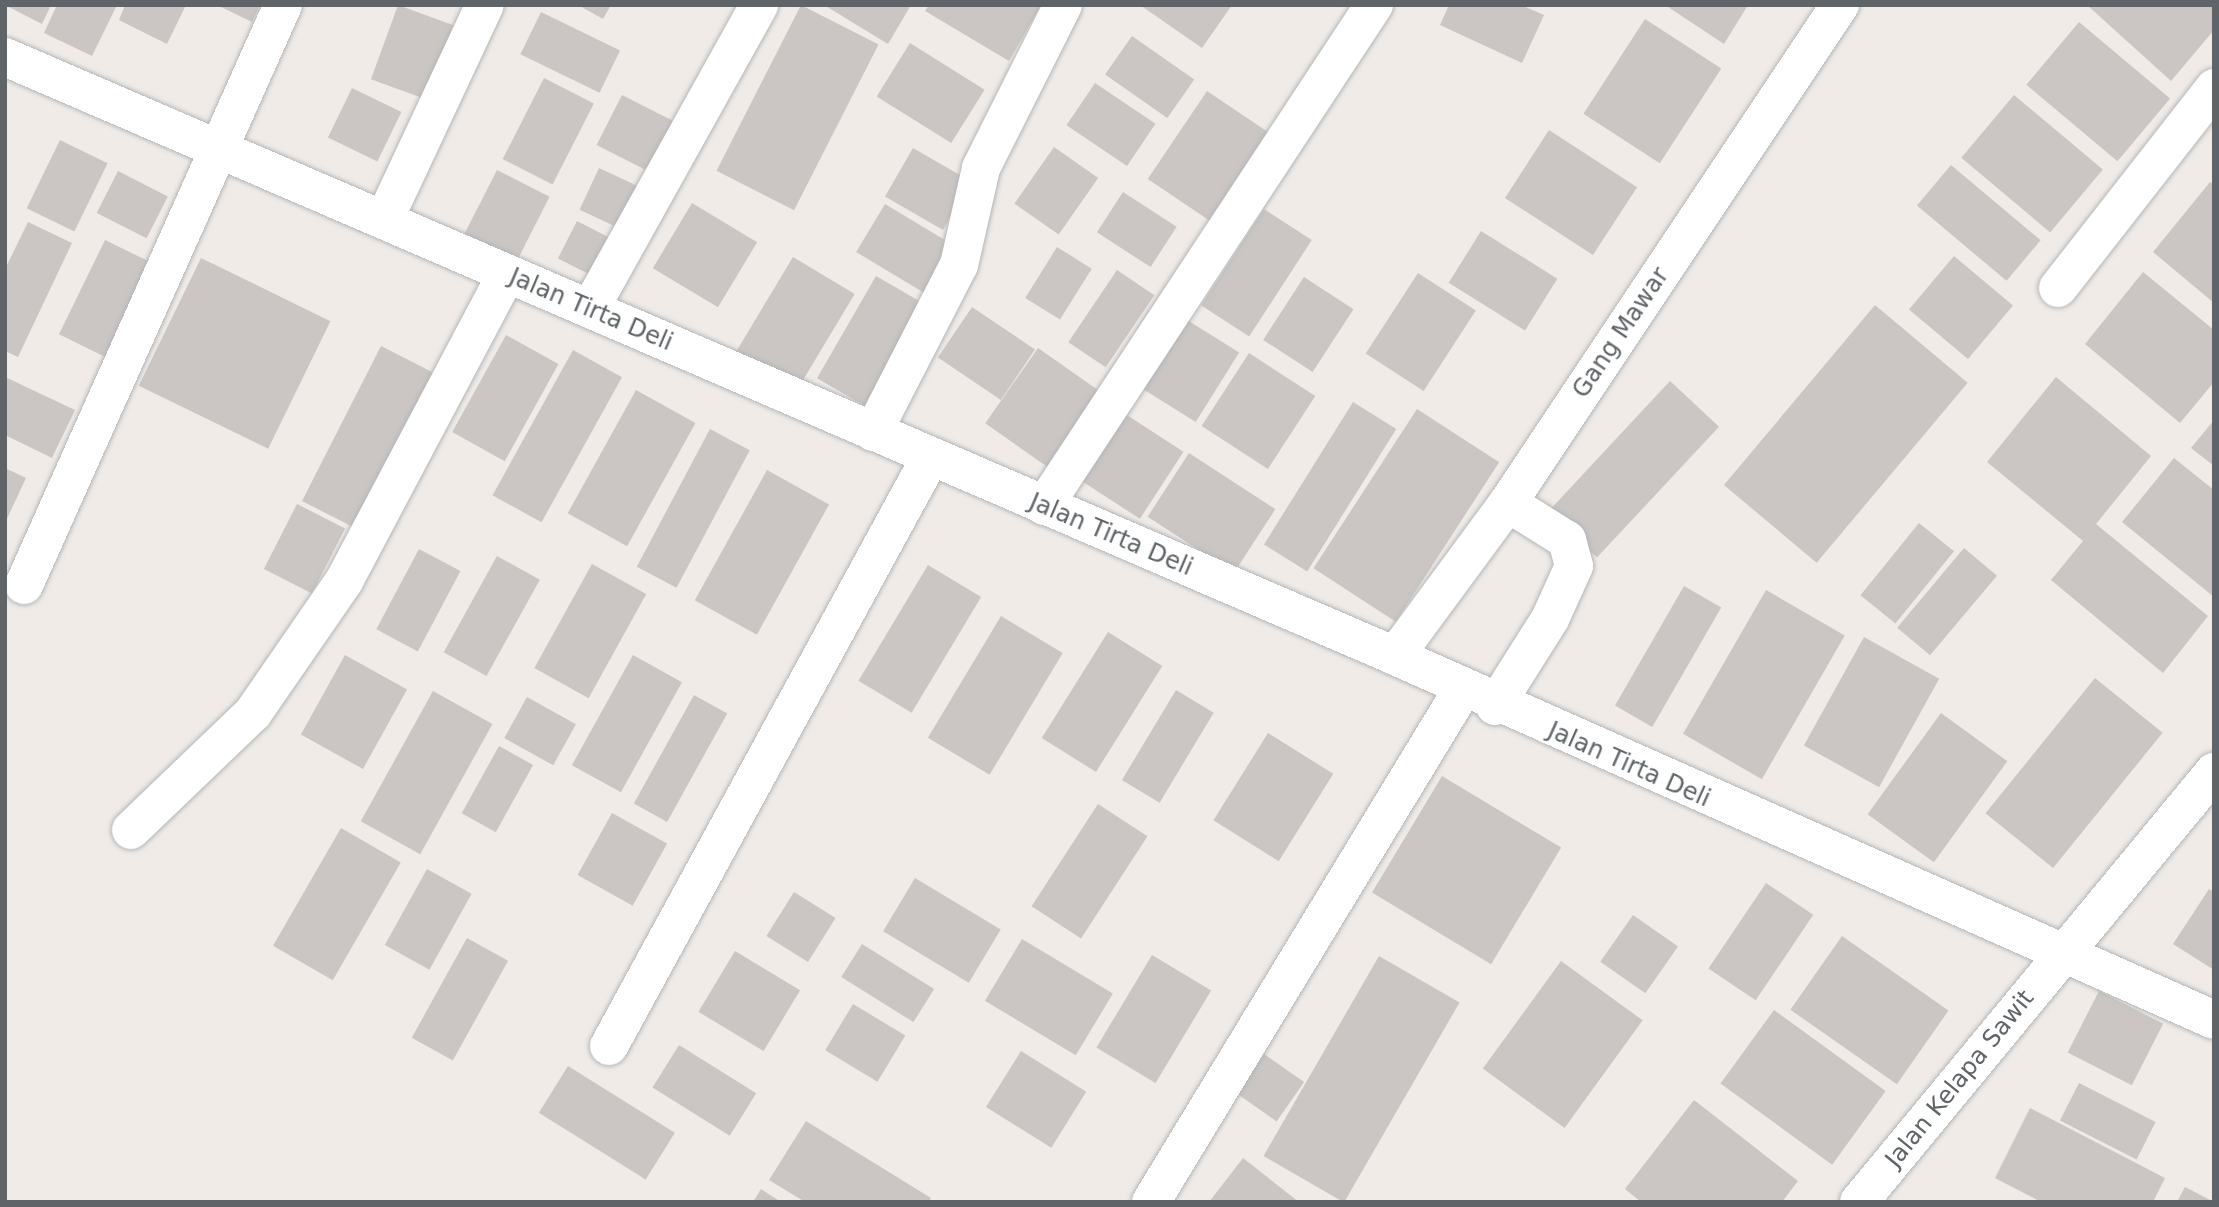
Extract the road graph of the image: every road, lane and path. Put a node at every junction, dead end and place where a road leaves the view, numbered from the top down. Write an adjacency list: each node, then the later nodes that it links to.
1 (283, 5): 9 (street)
2 (485, 5): 10 (street)
3 (759, 5): 13 (street)
4 (1063, 5): 14 (street)
5 (1374, 5): 17 (street)
6 (1840, 5): 16 (street, Gang Mawar)
7 (5, 57): 9 (street, Jalan Tirta Deli)
8 (2214, 88): 12 (street)
9 (217, 147): 10 (street, Jalan Tirta Deli); 18 (street)
10 (385, 218): 11 (street, Jalan Tirta Deli)
11 (506, 275): 13 (street, Jalan Tirta Deli); 22 (street)
12 (2058, 288)
13 (590, 309): 14 (street, Jalan Tirta Deli)
14 (873, 432): 15 (street, Jalan Tirta Deli)
15 (930, 458): 17 (street, Jalan Tirta Deli); 25 (street)
16 (1508, 502): 19 (street, Gang Mawar); 20 (street)
17 (1044, 506): 19 (street, Jalan Tirta Deli)
18 (24, 585)
19 (1395, 656): 20 (street, Jalan Tirta Deli)
20 (1479, 698): 23 (street, Jalan Tirta Deli); 26 (street)
21 (2214, 772): 23 (street, Jalan Kelapa Sawit)
22 (131, 831)
23 (2061, 956): 24 (street, Jalan Tirta Deli); 27 (street, Jalan Kelapa Sawit)
24 (2214, 1020)
25 (609, 1046)
26 (1151, 1202)
27 (1859, 1202)

